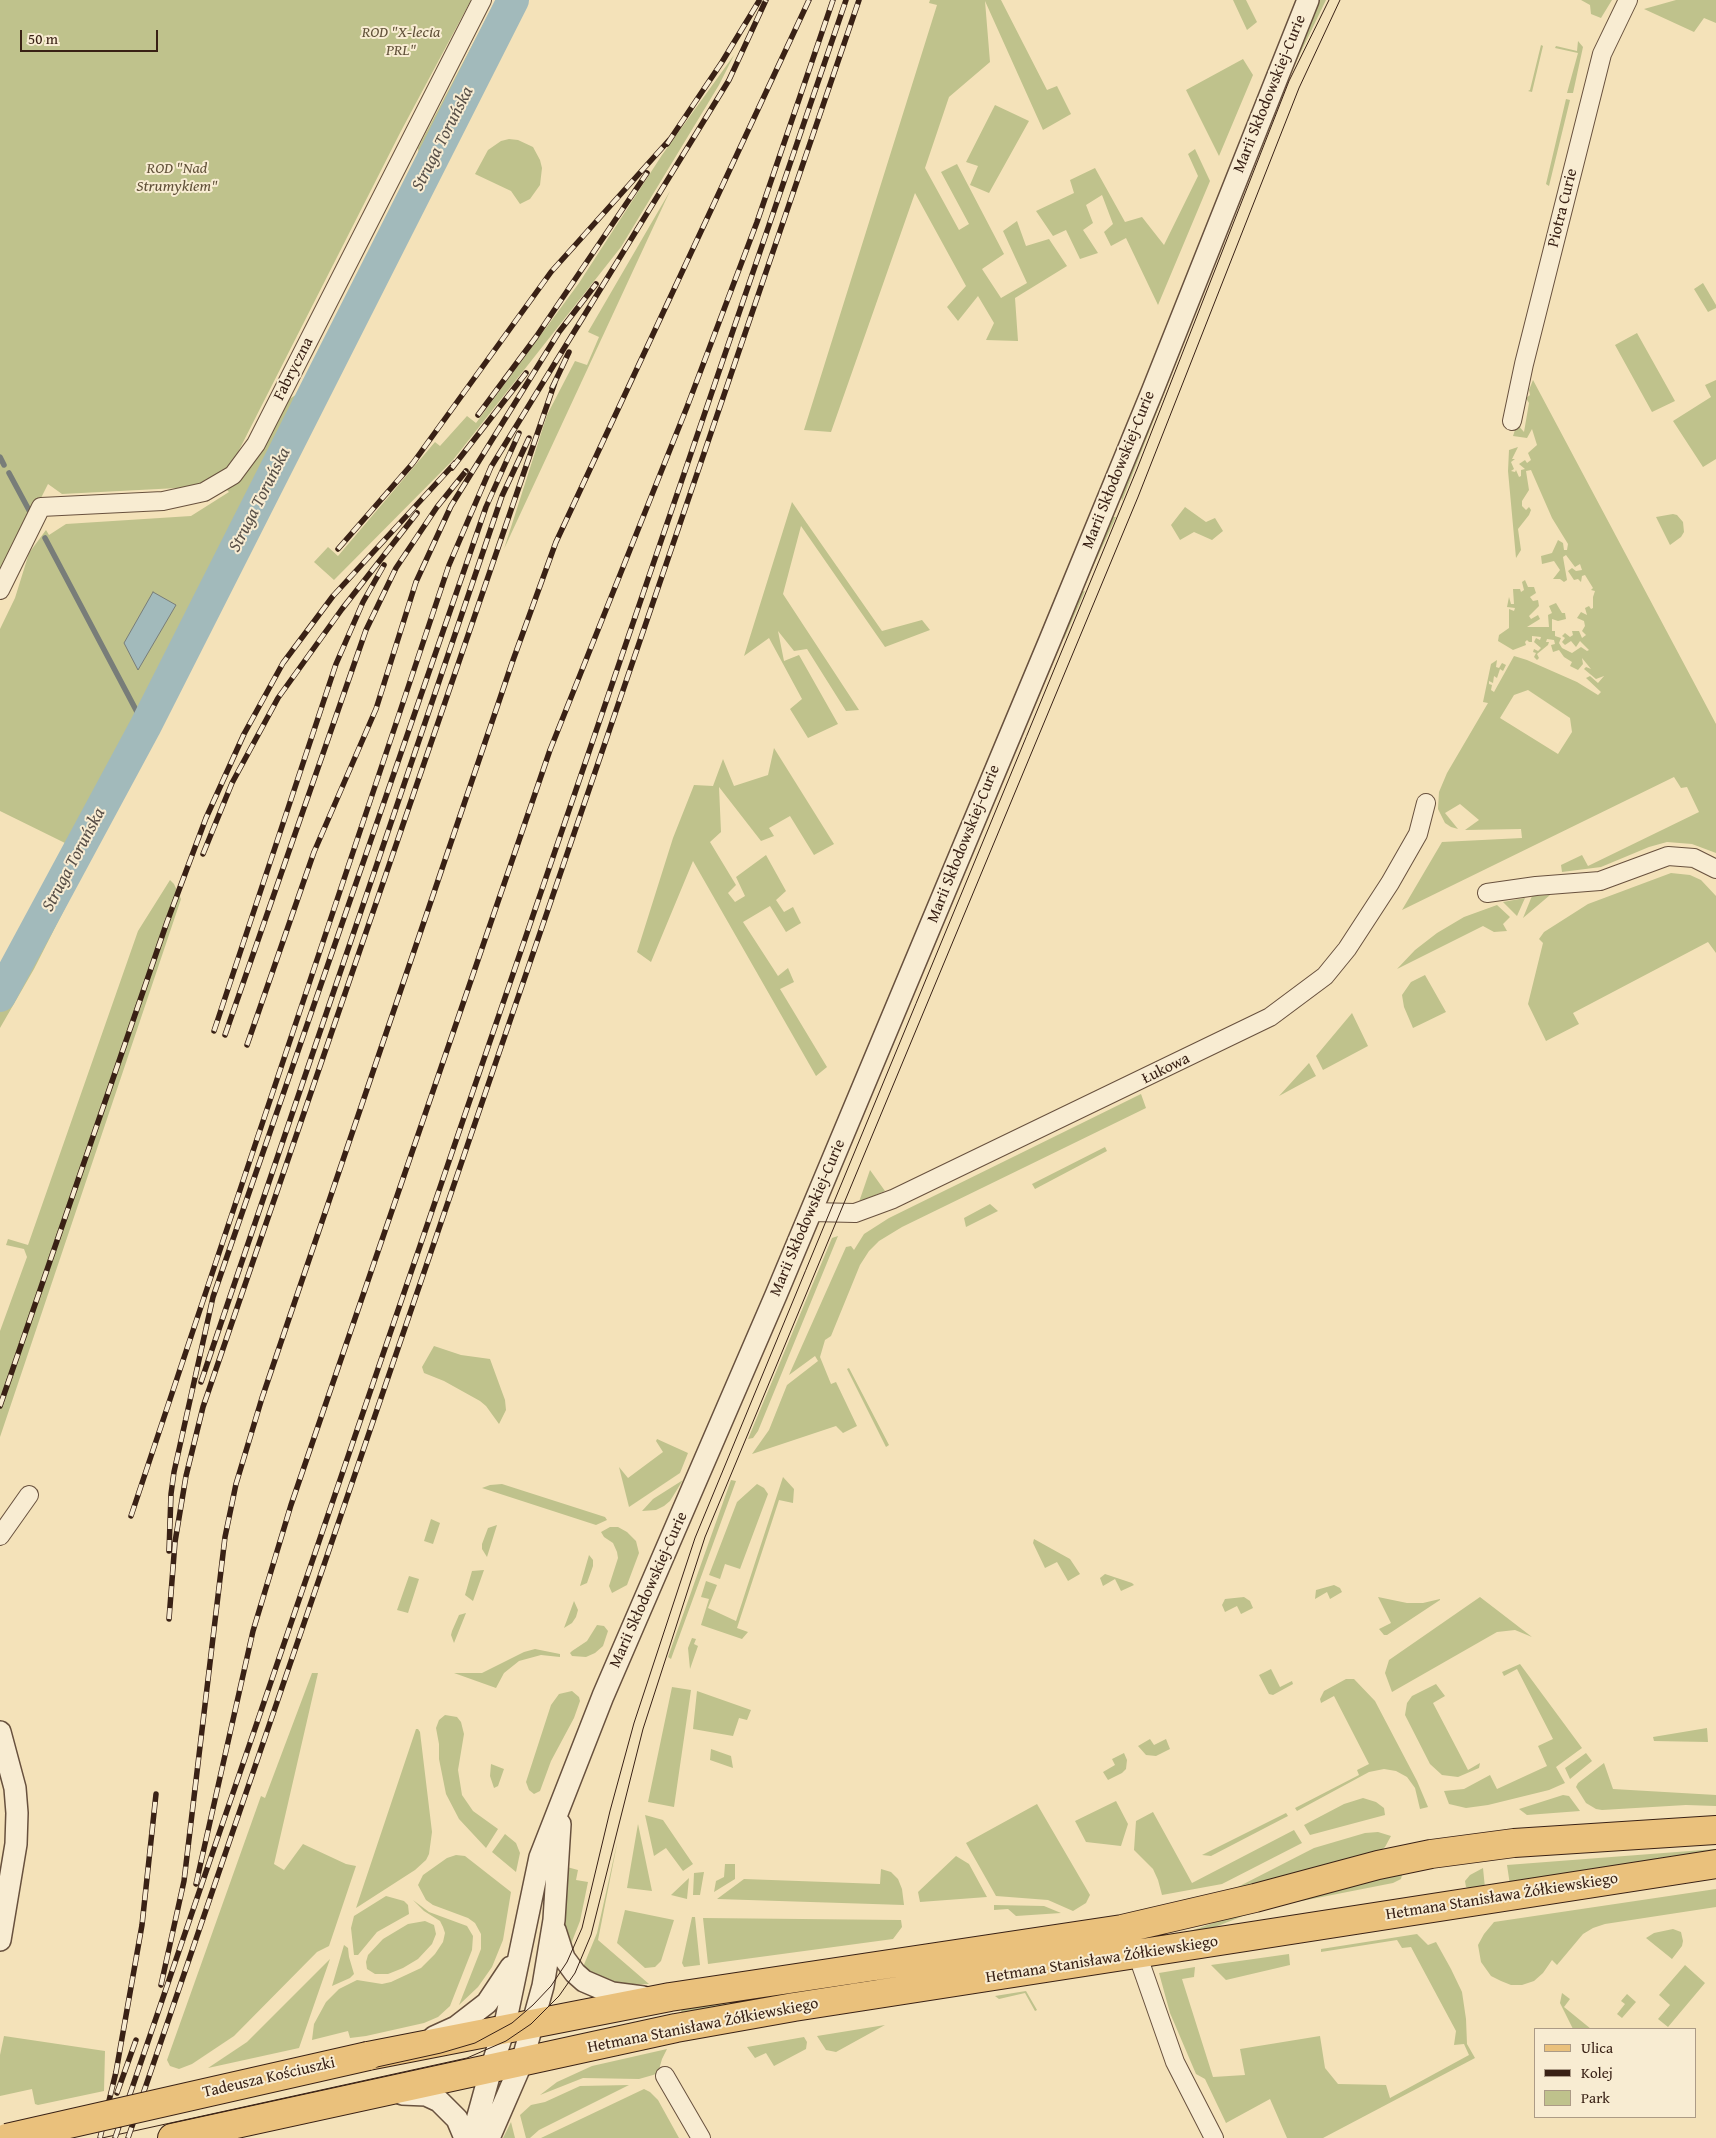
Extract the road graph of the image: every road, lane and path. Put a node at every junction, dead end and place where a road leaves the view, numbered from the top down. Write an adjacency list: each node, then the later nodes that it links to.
1 (482, 0): 5 (street, Fabryczna)
2 (1308, 0): 9 (street, Marii Skłodowskiej-Curie)
3 (1628, 0): 4 (street, Piotra Curie)
4 (1512, 421)
5 (0, 590)
6 (1426, 803): 9 (street, Łukowa)
7 (1716, 869): 8 (street)
8 (1487, 893)
9 (811, 1212): 13 (street, Marii Skłodowskiej-Curie)
10 (29, 1495): 11 (street)
11 (0, 1536)
12 (0, 1732): 16 (street)
13 (561, 1806): 17 (street); 20 (street, Marii Skłodowskiej-Curie)
14 (1716, 1830): 18 (main road, Hetmana Stanisława Żółkiewskiego)
15 (1716, 1864): 21 (main road, Hetmana Stanisława Żółkiewskiego)
16 (5, 1889): 19 (street)
17 (554, 1920): 22 (street); 23 (street)
18 (1131, 1927): 21 (street); 22 (main road, Hetmana Stanisława Żółkiewskiego)
19 (0, 1940)
20 (521, 1944): 24 (street); 25 (street)
21 (1136, 1953): 26 (main road, Hetmana Stanisława Żółkiewskiego); 36 (street)
22 (670, 1997): 23 (main road, Hetmana Stanisława Żółkiewskiego)
23 (533, 2023): 24 (main road, Tadeusza Kościuszki); 26 (street)
24 (504, 2029): 25 (main road, Tadeusza Kościuszki); 27 (street)
25 (399, 2050): 30 (main road, Tadeusza Kościuszki, bridge)
26 (522, 2062): 27 (main road, Hetmana Stanisława Żółkiewskiego); 34 (street)
27 (491, 2069): 29 (main road); 33 (street)
28 (665, 2076): 35 (street)
29 (376, 2094): 31 (main road); 32 (street)
30 (7, 2138)
31 (172, 2138)
32 (465, 2138)
33 (472, 2138)
34 (489, 2138)
35 (701, 2138)
36 (1214, 2138)

